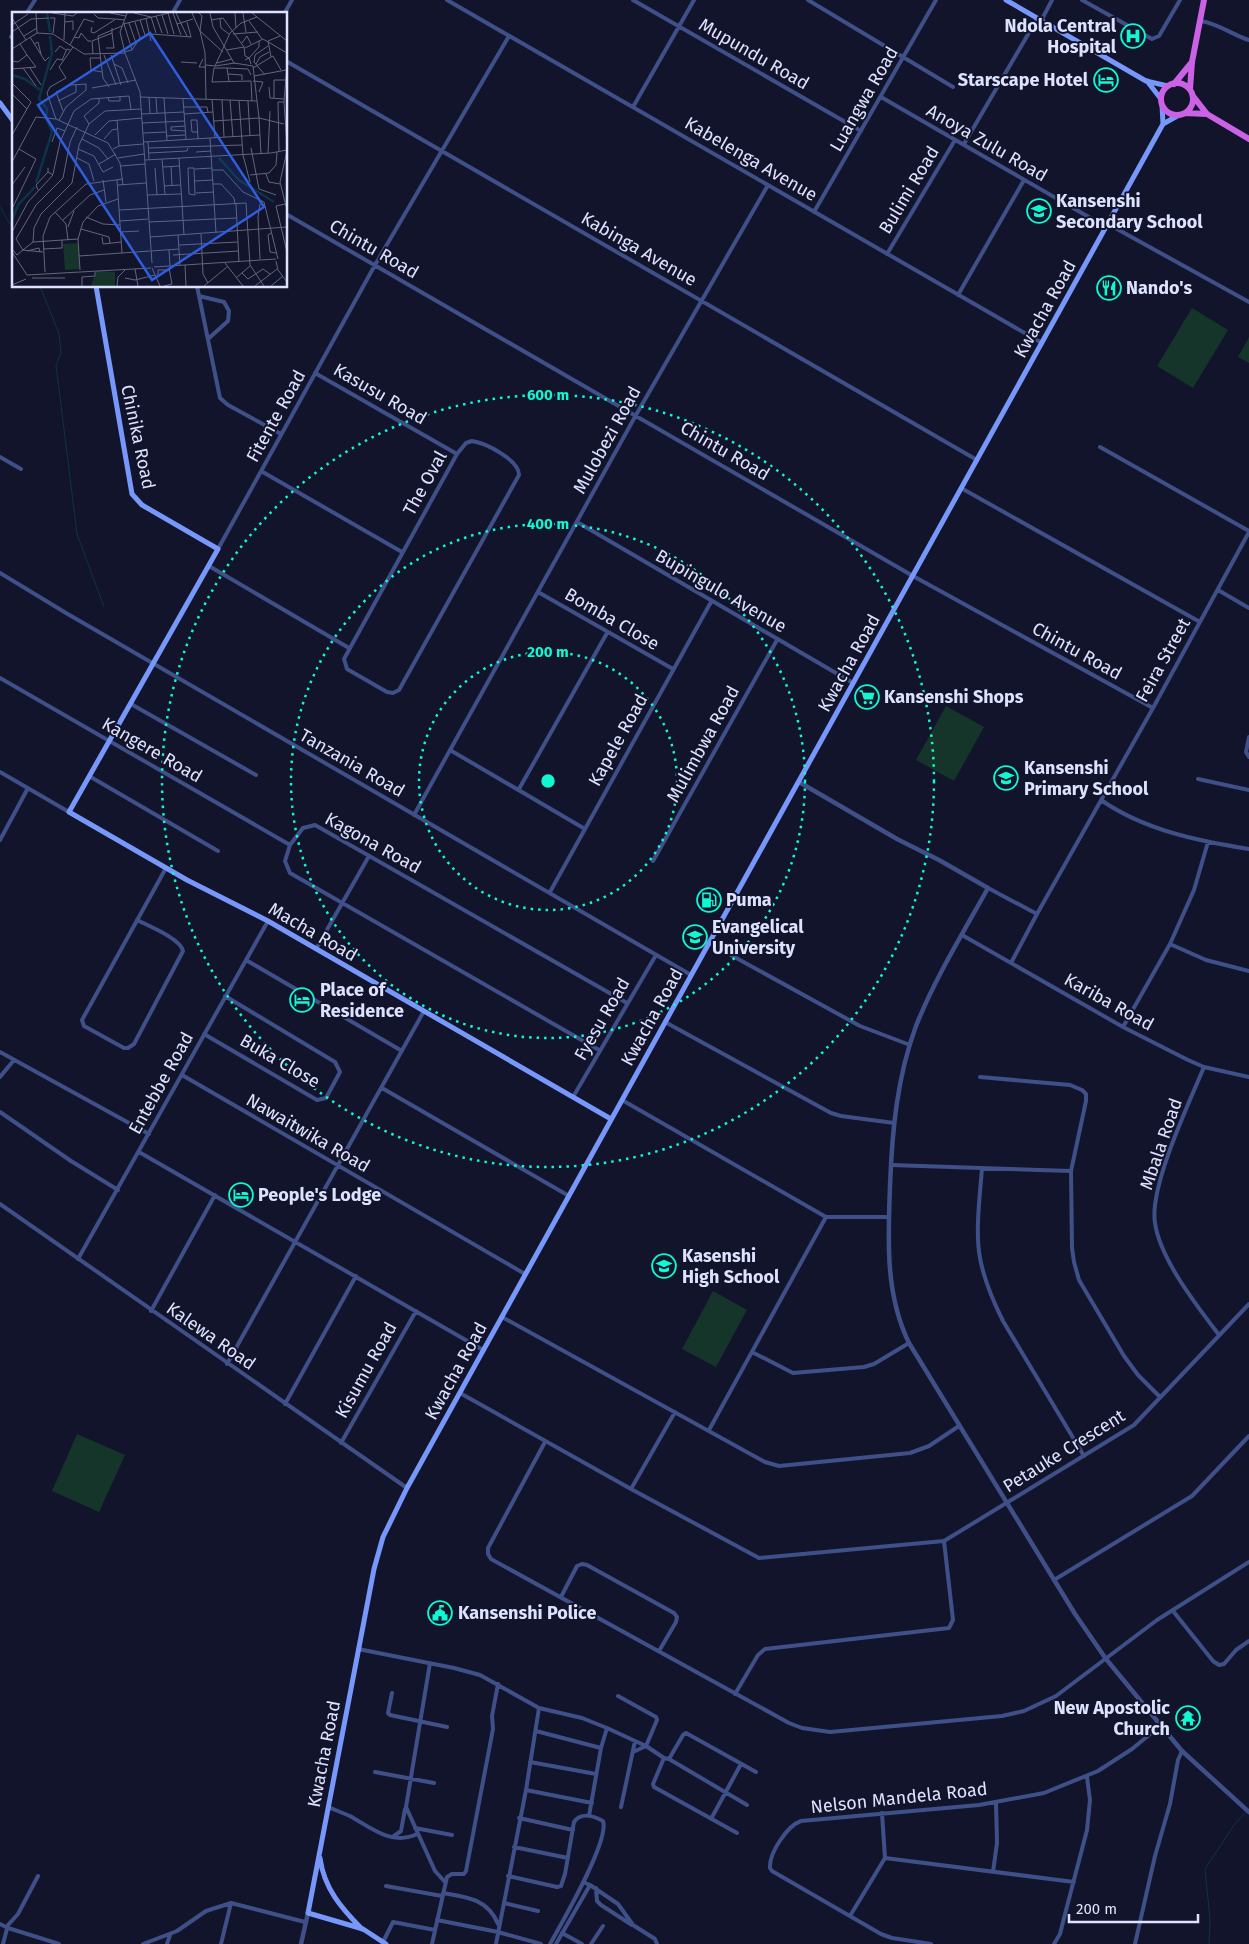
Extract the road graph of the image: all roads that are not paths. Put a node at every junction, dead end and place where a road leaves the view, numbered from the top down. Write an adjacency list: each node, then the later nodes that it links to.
1 (34, 0): 14 (street)
2 (180, 0): 15 (street)
3 (292, 0): 16 (street)
4 (447, 0): 20 (street, Kabelenga Avenue)
5 (633, 0): 19 (street, Mupundu Road)
6 (694, 0): 19 (street)
7 (808, 0): 22 (street)
8 (936, 0): 22 (street, Luangwa Road)
9 (1006, 0): 17 (main road)
10 (1052, 0): 17 (street)
11 (1082, 0): 12 (street)
12 (1180, 0)
13 (1204, 0): 18 (highway)
14 (27, 12)
15 (173, 12)
16 (285, 12)
17 (1039, 20): 25 (main road); 40 (street)
18 (1200, 21): 21 (street); 24 (highway)
19 (679, 26): 32 (street); 37 (street, Mupundu Road)
20 (509, 36): 32 (street, Kabelenga Avenue); 41 (street, Fitente Road)
21 (1249, 40)
22 (904, 56): 27 (street); 29 (street, Luangwa Road)
23 (288, 62): 41 (street, Kabinga Avenue)
24 (1192, 62): 26 (highway); 28 (highway)
25 (1146, 81): 26 (main road); 30 (main road)
26 (1171, 85): 28 (highway); 30 (highway)
27 (954, 87)
28 (1191, 92): 33 (highway); 34 (highway)
29 (881, 98): 37 (street, Luangwa Road); 39 (street, Anoya Zulu Road)
30 (1162, 102): 33 (highway); 36 (main road)
31 (0, 103): 35 (main road)
32 (633, 107): 43 (street, Kabelenga Avenue)
33 (1182, 114): 34 (highway); 36 (main road)
34 (1207, 114): 38 (highway)
35 (12, 119)
36 (1163, 124): 46 (main road, Kwacha Road)
37 (862, 131): 44 (street, Luangwa Road)
38 (1249, 139)
39 (955, 140): 40 (street, Anoya Zulu Road); 47 (street, Bulimi Road)
40 (964, 144): 42 (street, Anoya Zulu Road)
41 (441, 150): 48 (street, Fitente Road); 53 (street, Kabinga Avenue)
42 (1024, 180): 46 (street, Anoya Zulu Road); 51 (street)
43 (768, 185): 44 (street, Kabelenga Avenue); 53 (street, Mulobezi Road)
44 (814, 212): 47 (street, Kabelenga Avenue)
45 (288, 215): 48 (street, Chintu Road)
46 (1107, 225): 54 (street, Anoya Zulu Road); 56 (main road, Kwacha Road)
47 (887, 254): 51 (street, Kabelenga Avenue)
48 (376, 265): 57 (street, Fitente Road); 58 (street, Chintu Road)
49 (96, 288): 69 (main road, Chinika Road)
50 (197, 288): 52 (street)
51 (958, 295): 56 (street, Kabelenga Avenue)
52 (199, 296): 55 (street); 55 (street)
53 (701, 301): 58 (street, Mulobezi Road); 63 (street, Kabinga Avenue)
54 (1249, 302)
55 (208, 339): 59 (street)
56 (1042, 343): 63 (main road, Kwacha Road)
57 (316, 372): 59 (street, Fitente Road); 61 (street, Kasusu Road)
58 (636, 415): 67 (street, Mulobezi Road); 73 (street, Chintu Road)
59 (281, 434): 65 (street, Fitente Road)
60 (1100, 448): 68 (street)
61 (457, 454): 70 (street, The Oval); 81 (street, The Oval)
62 (0, 457): 64 (street)
63 (977, 460): 66 (main road, Kwacha Road)
64 (21, 469)
65 (261, 471): 69 (street, Fitente Road); 70 (street)
66 (961, 488): 73 (main road, Kwacha Road); 78 (street)
67 (576, 522): 75 (street, Mulobezi Road); 76 (street, Bupingulo Avenue)
68 (1249, 532): 74 (street, Feira Street)
69 (218, 549): 71 (main road, Fitente Road)
70 (402, 552): 81 (street, The Oval)
71 (209, 566): 81 (street); 82 (main road, Fitente Road)
72 (0, 573): 82 (street, Tanzania Road)
73 (913, 576): 85 (main road, Kwacha Road); 87 (street, Chintu Road)
74 (1218, 590): 77 (street); 78 (street, Feira Street)
75 (538, 592): 79 (street, Bomba Close); 90 (street, Mulobezi Road)
76 (711, 602): 80 (street, Bupingulo Avenue); 83 (street, Kapele Road)
77 (1249, 608)
78 (1200, 622): 87 (street, Feira Street)
79 (607, 633): 83 (street, Bomba Close); 98 (street)
80 (777, 640): 85 (street, Bupingulo Avenue); 110 (street, Mulimbwa Road)
81 (349, 648)
82 (154, 664): 86 (main road, Fitente Road); 102 (street, Tanzania Road)
83 (673, 669): 103 (street, Kapele Road)
84 (0, 678): 89 (street, Kangere Road)
85 (853, 683): 96 (main road, Kwacha Road)
86 (131, 704): 89 (main road, Fitente Road); 93 (street)
87 (1152, 708): 100 (street, Feira Street)
88 (1249, 737): 91 (street)
89 (110, 741): 94 (main road, Fitente Road); 106 (street, Kangere Road)
90 (450, 750): 98 (street); 102 (street, Mulobezi Road)
91 (1249, 757)
92 (0, 772): 97 (street, Macha Road)
93 (256, 775)
94 (90, 776): 101 (main road, Fitente Road); 108 (street)
95 (1198, 779): 99 (street)
96 (799, 782): 112 (street); 119 (main road, Kwacha Road)
97 (28, 788): 101 (street, Macha Road); 104 (street)
98 (520, 789): 103 (street)
99 (1249, 790)
100 (1101, 800): 105 (street); 115 (street, Feira Street)
101 (69, 812): 111 (main road, Macha Road)
102 (414, 815): 113 (street, Tanzania Road)
103 (585, 829): 113 (street, Kapele Road)
104 (0, 840)
105 (1208, 842): 107 (street); 120 (street)
106 (290, 845): 109 (street, Kagona Road); 114 (street)
107 (1249, 849)
108 (218, 851)
109 (369, 856): 114 (street); 128 (street, Kagona Road)
110 (653, 861)
111 (166, 868): 116 (street); 117 (main road, Macha Road)
112 (988, 888): 115 (street); 118 (street)
113 (550, 892): 122 (street, Tanzania Road)
114 (343, 902): 121 (street); 134 (street)
115 (1037, 914): 124 (street, Feira Street)
116 (138, 920): 116 (street)
117 (268, 921): 121 (main road, Macha Road); 123 (street, Entebbe Road)
118 (962, 935): 124 (street, Kariba Road); 133 (street)
119 (709, 943): 126 (main road, Kwacha Road); 133 (street)
120 (1170, 944): 125 (street); 131 (street)
121 (316, 949): 129 (main road, Macha Road)
122 (656, 955): 126 (street, Tanzania Road); 128 (street, Fyesu Road)
123 (246, 960): 127 (street, Entebbe Road); 135 (street)
124 (1011, 963): 131 (street, Kariba Road)
125 (1249, 971)
126 (691, 975): 130 (main road, Kwacha Road)
127 (225, 996): 132 (street, Entebbe Road); 132 (street, Buka Close)
128 (627, 1004): 134 (street, Fyesu Road)
129 (424, 1011): 135 (street); 144 (main road, Macha Road)
130 (666, 1022): 145 (main road, Kwacha Road); 148 (street)
131 (1123, 1026): 138 (street, Kariba Road)
132 (204, 1034): 139 (street, Entebbe Road)
133 (910, 1045): 148 (street)
134 (599, 1050): 144 (street, Fyesu Road)
135 (402, 1051): 143 (street)
136 (0, 1052): 137 (street)
137 (14, 1060): 140 (street); 149 (street)
138 (1204, 1067): 142 (street, Kariba Road); 169 (street, Mbala Road)
139 (182, 1075): 149 (street, Entebbe Road); 152 (street, Nawaitwika Road)
140 (0, 1077)
141 (980, 1077): 154 (street)
142 (1249, 1078)
143 (382, 1088): 152 (street); 157 (street)
144 (573, 1097): 147 (main road, Macha Road)
145 (622, 1100): 147 (main road, Kwacha Road); 159 (street)
146 (0, 1112): 155 (street)
147 (611, 1120): 157 (main road, Kwacha Road)
148 (894, 1123): 151 (street)
149 (149, 1134): 150 (street, Entebbe Road)
150 (139, 1152): 155 (street, Entebbe Road); 156 (street)
151 (891, 1165): 153 (street); 160 (street)
152 (338, 1166): 161 (street); 163 (street, Nawaitwika Road)
153 (982, 1168): 154 (street); 183 (street)
154 (1071, 1171): 175 (street)
155 (118, 1190): 162 (street, Entebbe Road)
156 (215, 1195): 161 (street); 166 (street)
157 (568, 1196): 163 (main road, Kwacha Road)
158 (0, 1204): 162 (street, Kalewa Road)
159 (826, 1217): 160 (street); 172 (street)
160 (888, 1217): 170 (street)
161 (296, 1242): 164 (street); 173 (street)
162 (78, 1259): 166 (street, Kalewa Road)
163 (525, 1274): 168 (main road, Kwacha Road)
164 (356, 1276): 167 (street); 176 (street)
165 (1248, 1305): 169 (street, Petauke Crescent)
166 (151, 1311): 173 (street, Kalewa Road)
167 (416, 1311): 171 (street); 182 (street, Kisumu Road)
168 (502, 1316): 171 (main road, Kwacha Road); 177 (street)
169 (1219, 1335): 175 (street, Petauke Crescent)
170 (909, 1343): 172 (street); 178 (street)
171 (483, 1350): 174 (main road, Kwacha Road)
172 (752, 1352): 179 (street)
173 (227, 1364): 176 (street, Kalewa Road)
174 (460, 1393): 181 (street); 184 (main road, Kwacha Road)
175 (1160, 1397): 183 (street, Petauke Crescent)
176 (285, 1404): 182 (street, Kalewa Road)
177 (675, 1412): 179 (street); 185 (street)
178 (959, 1426): 179 (street); 186 (street)
179 (709, 1430)
180 (1249, 1436): 189 (street)
181 (545, 1442): 185 (street); 190 (street)
182 (341, 1443): 184 (street, Kalewa Road)
183 (1084, 1456): 186 (street, Petauke Crescent)
184 (407, 1488): 193 (main road, Kwacha Road)
185 (631, 1489): 187 (street)
186 (1007, 1502): 187 (street, Petauke Crescent); 189 (street)
187 (944, 1540): 199 (street)
188 (1249, 1562): 191 (street)
189 (1054, 1580): 195 (street)
190 (560, 1597): 194 (street); 194 (street)
191 (1173, 1611): 192 (street); 195 (street)
192 (1249, 1641)
193 (358, 1649): 196 (street); 227 (main road, Kwacha Road)
194 (659, 1651): 199 (street)
195 (1106, 1659): 199 (street); 203 (street)
196 (430, 1663): 197 (street); 202 (street)
197 (498, 1684): 201 (street); 248 (street)
198 (392, 1693): 202 (street)
199 (735, 1694)
200 (618, 1696): 208 (street)
201 (539, 1708): 205 (street); 206 (street)
202 (421, 1722): 204 (street); 220 (street)
203 (1160, 1726): 210 (street); 219 (street, Nelson Mandela Road)
204 (447, 1727)
205 (607, 1728): 207 (street); 209 (street)
206 (536, 1731): 209 (street); 214 (street)
207 (635, 1741): 208 (street); 211 (street)
208 (646, 1746): 211 (street); 212 (street)
209 (601, 1748): 218 (street)
210 (1182, 1751): 230 (street); 291 (street)
211 (633, 1752): 228 (street)
212 (664, 1758): 213 (street); 234 (street)
213 (670, 1759): 215 (street); 223 (street)
214 (530, 1762): 218 (street); 222 (street)
215 (741, 1764): 217 (street); 223 (street)
216 (375, 1772): 220 (street)
217 (756, 1772)
218 (596, 1774): 225 (street)
219 (1087, 1777): 224 (street, Nelson Mandela Road); 250 (street)
220 (411, 1779): 221 (street); 229 (street)
221 (434, 1783)
222 (526, 1790): 225 (street); 233 (street)
223 (726, 1791): 226 (street); 234 (street)
224 (996, 1802): 231 (street, Nelson Mandela Road); 245 (street)
225 (592, 1803): 232 (street)
226 (747, 1805)
227 (328, 1807): 240 (street); 242 (main road, Kwacha Road)
228 (621, 1807)
229 (406, 1808): 235 (street); 240 (street)
230 (1249, 1812)
231 (882, 1813): 244 (street); 259 (street, Nelson Mandela Road)
232 (589, 1816): 236 (street); 249 (street)
233 (519, 1818): 236 (street); 241 (street)
234 (711, 1819): 237 (street)
235 (415, 1828): 238 (street); 239 (street)
236 (573, 1830): 243 (street)
237 (737, 1833)
238 (417, 1834): 240 (street); 248 (street)
239 (452, 1835)
240 (394, 1836)
241 (514, 1847): 243 (street); 247 (street)
242 (319, 1853): 258 (main road, Kwacha Road); 269 (main road)
243 (568, 1858): 247 (street)
244 (884, 1858): 245 (street); 259 (street)
245 (992, 1872): 250 (street)
246 (38, 1876): 268 (street)
247 (508, 1876): 256 (street)
248 (445, 1882): 254 (street)
249 (583, 1882): 251 (street); 260 (street)
250 (1074, 1882): 290 (street)
251 (590, 1885): 253 (street); 262 (street)
252 (386, 1886): 254 (street)
253 (596, 1888): 266 (street); 266 (street)
254 (442, 1894): 261 (street); 265 (street)
255 (231, 1903): 263 (street); 273 (street); 279 (street)
256 (504, 1903): 257 (street); 265 (street)
257 (538, 1911)
258 (308, 1913): 263 (street); 269 (main road)
259 (850, 1916): 289 (street, Nelson Mandela Road)
260 (565, 1917): 262 (street); 284 (street)
261 (437, 1920): 270 (street); 271 (street)
262 (570, 1920): 272 (street)
263 (305, 1922): 280 (street)
264 (0, 1924): 268 (street)
265 (499, 1925): 271 (street)
266 (633, 1925): 288 (street)
267 (603, 1926): 287 (street)
268 (8, 1928): 275 (street); 276 (street)
269 (362, 1929): 274 (main road)
270 (435, 1930): 274 (street); 281 (street)
271 (498, 1932): 282 (street); 283 (street)
272 (562, 1933): 285 (street); 286 (street)
273 (170, 1935): 277 (street); 278 (street)
274 (385, 1943)
275 (3, 1944)
276 (59, 1944)
277 (143, 1944)
278 (167, 1944)
279 (221, 1944)
280 (301, 1944)
281 (432, 1944)
282 (496, 1944)
283 (541, 1944)
284 (550, 1944)
285 (556, 1944)
286 (582, 1944)
287 (591, 1944)
288 (658, 1944)
289 (932, 1944)
290 (1054, 1944)
291 (1135, 1944)

